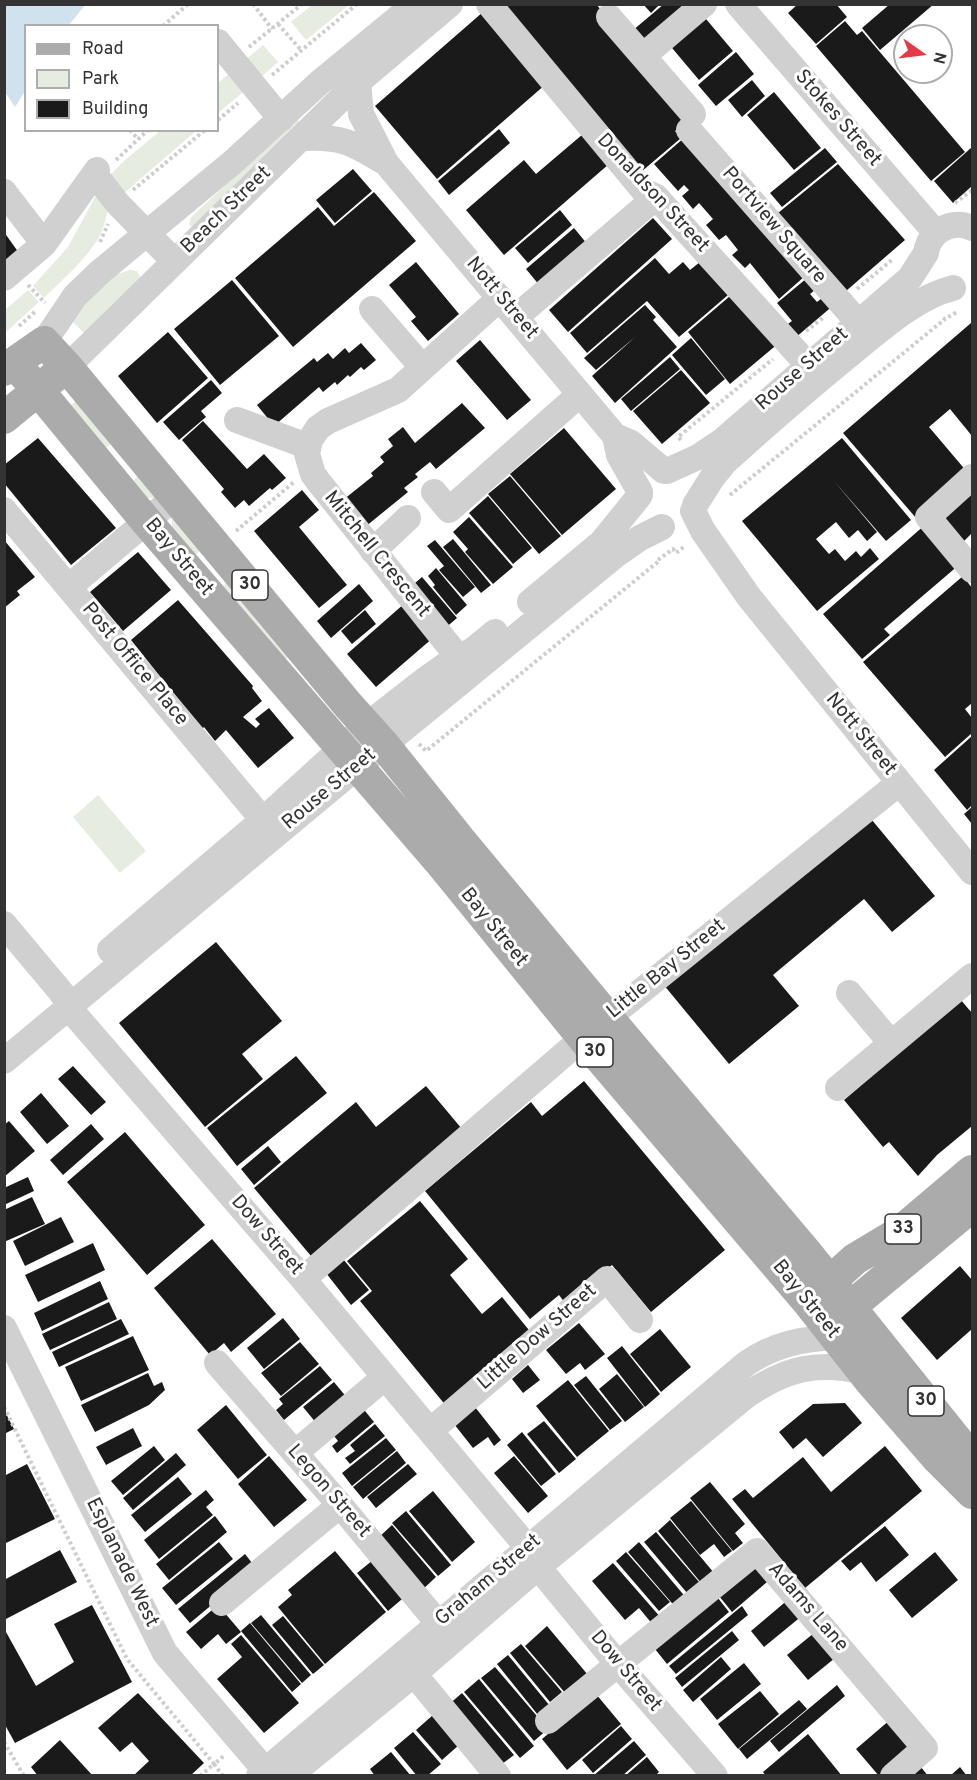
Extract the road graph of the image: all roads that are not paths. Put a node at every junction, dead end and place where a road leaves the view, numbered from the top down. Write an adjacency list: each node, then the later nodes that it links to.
1 (415, 4): 10 (street, Beach Street)
2 (450, 4): 9 (street, Beach Street)
3 (489, 4): 16 (street, Donaldson Street)
4 (704, 4): 8 (street)
5 (738, 4): 19 (street, Stokes Street)
6 (609, 17): 8 (street, Portview Square)
7 (219, 43): 11 (street)
8 (643, 56): 26 (street, Portview Square)
9 (358, 82): 12 (street, Beach Street); 14 (street, Nott Street)
10 (303, 98): 11 (street, Beach Street); 12 (street)
11 (281, 118): 18 (street, Beach Street)
12 (321, 118): 13 (street, Beach Street)
13 (303, 138): 14 (street, Nott Street); 21 (street, Beach Street)
14 (386, 163): 24 (street, Nott Street)
15 (4, 192): 20 (street)
16 (656, 197): 24 (street); 31 (street, Donaldson Street)
17 (970, 225): 19 (street)
18 (146, 232): 20 (street); 21 (street); 27 (street, Beach Street)
19 (931, 243): 23 (street, Stokes Street); 26 (street, Rouse Street)
20 (44, 244): 22 (street)
21 (174, 261): 29 (street, Beach Street)
22 (16, 281)
23 (963, 286): 31 (street, Rouse Street)
24 (508, 308): 30 (street); 33 (street, Nott Street)
25 (372, 309): 30 (street)
26 (858, 322): 31 (street, Rouse Street)
27 (44, 342): 28 (main road, Beach Street); 29 (main road, Bay Street / 30)
28 (9, 367): 32 (main road, Bay Street / 30)
29 (67, 367): 32 (main road, Beach Street); 42 (main road, Bay Street / 30)
30 (422, 367): 37 (street)
31 (814, 372): 38 (street, Rouse Street); 43 (street, Rouse Street)
32 (38, 390): 34 (main road, Beach Street); 46 (main road, Bay Street / 30)
33 (580, 394): 36 (street, Nott Street); 40 (street)
34 (4, 418)
35 (237, 420): 37 (street)
36 (615, 436): 38 (street, Nott Street); 41 (street, Nott Street)
37 (309, 457): 48 (street, Mitchell Crescent)
38 (665, 471): 41 (street); 43 (street)
39 (972, 477): 49 (street)
40 (434, 492)
41 (640, 493): 47 (street); 52 (street, Rouse Street)
42 (176, 497): 46 (street); 53 (main road, Bay Street / 30)
43 (694, 508): 47 (street); 51 (street, Nott Street)
44 (4, 510): 50 (street, Post Office Place)
45 (408, 518): 48 (street)
46 (146, 521): 50 (street); 54 (main road, Bay Street / 30)
47 (665, 527): 51 (street, Nott Street); 53 (street, Rouse Street)
48 (373, 550): 52 (street, Mitchell Crescent)
49 (972, 570)
50 (69, 587): 56 (street, Post Office Place)
51 (749, 597): 55 (street, Nott Street)
52 (458, 657): 53 (street, Rouse Street)
53 (376, 735): 54 (street, Rouse Street); 57 (main road, Bay Street / 30)
54 (349, 758): 56 (street, Rouse Street); 57 (main road, Bay Street / 30); 62 (street, Rouse Street)
55 (899, 783): 58 (street, Nott Street); 63 (street, Little Bay Street)
56 (263, 820): 62 (street, Rouse Street)
57 (450, 851): 63 (main road, Bay Street / 30); 64 (main road, Bay Street / 30)
58 (972, 872)
59 (4, 924): 62 (street, Dow Street)
60 (972, 976): 66 (street)
61 (849, 993): 66 (street)
62 (66, 999): 65 (street, Rouse Street); 67 (street, Rouse Street); 71 (street, Dow Street)
63 (608, 1018): 64 (street, Little Bay Street); 72 (main road, Bay Street / 30)
64 (583, 1038): 71 (street, Little Bay Street); 72 (main road, Bay Street / 30)
65 (4, 1039)
66 (891, 1043): 68 (street)
67 (4, 1061)
68 (838, 1088)
69 (972, 1171): 72 (main road, 33)
70 (972, 1206): 72 (main road, 33)
71 (303, 1279): 77 (street, Dow Street)
72 (830, 1311): 76 (main road, Bay Street / 30); 78 (street, Graham Street); 82 (main road, Bay Street / 30)
73 (640, 1320): 80 (street, Little Dow Street)
74 (4, 1328): 91 (street, Esplanade West)
75 (217, 1363): 81 (street, Legon Street)
76 (862, 1371): 79 (street, Graham Street); 83 (main road, Bay Street / 30)
77 (385, 1377): 80 (street, Dow Street); 81 (street)
78 (720, 1387): 79 (street); 85 (street, Graham Street)
79 (747, 1395): 85 (street, Graham Street)
80 (430, 1431): 85 (street, Dow Street)
81 (295, 1454): 84 (street, Legon Street)
82 (972, 1459)
83 (972, 1493)
84 (340, 1505): 86 (street); 87 (street, Legon Street)
85 (533, 1558): 87 (street, Graham Street); 88 (street, Dow Street); 89 (street, Graham Street)
86 (222, 1603)
87 (438, 1623): 91 (street, Graham Street)
88 (617, 1663): 90 (street); 93 (street, Dow Street); 94 (street, Adams Lane)
89 (414, 1674): 91 (street, Graham Street); 92 (street)
90 (548, 1721)
91 (271, 1774)
92 (498, 1776)
93 (715, 1776)
94 (893, 1776)

